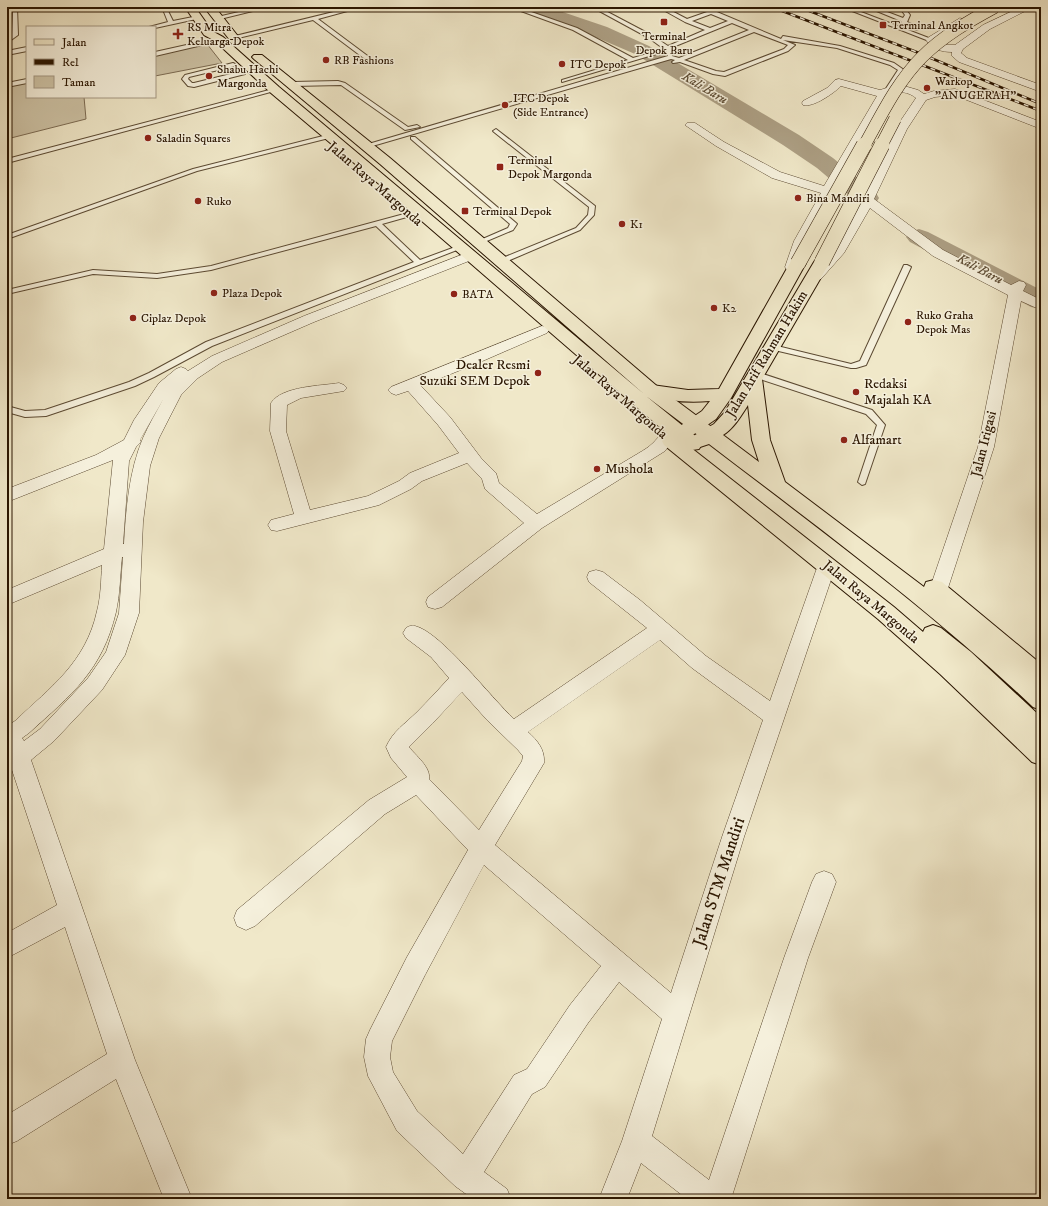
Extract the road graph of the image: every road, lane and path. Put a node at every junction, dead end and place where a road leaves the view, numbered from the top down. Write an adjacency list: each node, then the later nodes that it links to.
1 (14, 7): 33 (lane)
2 (164, 7): 24 (lane)
3 (190, 7): 18 (main road, Jalan Raya Margonda)
4 (209, 7): 19 (main road, Jalan Raya Margonda)
5 (267, 7): 19 (lane)
6 (360, 7): 20 (lane)
7 (512, 7): 39 (lane)
8 (594, 7): 36 (lane)
9 (660, 7): 22 (lane)
10 (701, 7): 17 (lane)
11 (844, 7): 30 (lane)
12 (869, 7): 21 (lane)
13 (901, 7): 21 (lane)
14 (985, 7): 30 (street)
15 (995, 7): 71 (main road, Jalan Arif Rahman Hakim, bridge)
16 (1020, 7): 34 (street); 43 (main road)
17 (711, 12): 22 (lane); 23 (lane)
18 (198, 18): 24 (lane); 32 (main road, Jalan Raya Margonda)
19 (216, 18): 31 (main road, Jalan Raya Margonda)
20 (314, 18): 31 (lane); 41 (lane)
21 (904, 20): 28 (lane)
22 (687, 21): 26 (lane)
23 (732, 22): 26 (lane); 27 (lane)
24 (171, 23): 25 (lane)
25 (156, 26)
26 (709, 30): 36 (lane)
27 (753, 30): 29 (lane); 42 (lane)
28 (924, 31)
29 (770, 36): 42 (lane); 51 (lane)
30 (933, 36): 34 (street)
31 (234, 37): 47 (main road, Jalan Raya Margonda)
32 (209, 38): 38 (lane); 44 (main road, Jalan Raya Margonda); 50 (main road, Jalan Raya Margonda)
33 (7, 41)
34 (958, 48): 49 (street)
35 (26, 49): 37 (lane)
36 (667, 50): 39 (lane); 40 (lane)
37 (7, 53)
38 (156, 54)
39 (633, 60): 47 (lane)
40 (670, 60): 42 (lane); 58 (lane); 59 (lane)
41 (371, 61)
42 (678, 61)
43 (929, 68)
44 (238, 69): 44 (lane); 50 (main road, Jalan Raya Margonda)
45 (921, 79): 72 (main road, Jalan Arif Rahman Hakim, bridge)
46 (26, 81): 48 (lane)
47 (293, 84): 59 (main road, Jalan Raya Margonda)
48 (7, 85)
49 (1041, 90)
50 (270, 91): 57 (main road, Jalan Raya Margonda); 60 (lane)
51 (886, 92): 52 (street); 53 (street); 61 (street, Jalan Arif Rahman Hakim)
52 (922, 98): 55 (street); 62 (street, Jalan Arif Rahman Hakim)
53 (806, 103)
54 (690, 125): 61 (street)
55 (1041, 126)
56 (496, 131): 68 (lane)
57 (326, 137): 63 (main road, Jalan Raya Margonda); 65 (lane)
58 (413, 138): 59 (lane); 66 (lane)
59 (370, 148): 66 (main road, Jalan Raya Margonda)
60 (7, 161)
61 (828, 191): 71 (street, Jalan Arif Rahman Hakim)
62 (868, 201): 72 (street, Jalan Arif Rahman Hakim); 73 (street)
63 (414, 213): 64 (lane); 67 (main road, Jalan Raya Margonda)
64 (377, 223): 69 (lane); 74 (lane)
65 (7, 237)
66 (480, 242): 68 (main road, Jalan Raya Margonda)
67 (459, 252): 69 (lane); 76 (main road, Jalan Raya Margonda); 78 (street); 88 (main road, Jalan Raya Margonda)
68 (503, 261): 83 (main road, Jalan Raya Margonda)
69 (419, 262): 85 (lane)
70 (907, 267): 77 (lane)
71 (794, 270): 84 (main road, Jalan Arif Rahman Hakim)
72 (811, 282): 77 (main road, Jalan Arif Rahman Hakim)
73 (1017, 288): 75 (street); 101 (street, Jalan Irigasi)
74 (7, 292)
75 (1041, 306)
76 (542, 330): 80 (street); 88 (main road, Jalan Raya Margonda)
77 (774, 347): 79 (main road, Jalan Arif Rahman Hakim)
78 (203, 362): 87 (street); 89 (street)
79 (756, 377): 86 (main road, Jalan Arif Rahman Hakim); 91 (lane); 92 (main road)
80 (412, 384): 82 (street); 90 (street)
81 (339, 388): 94 (street)
82 (396, 390)
83 (652, 391): 84 (main road); 86 (main road, Jalan Raya Margonda)
84 (725, 394): 86 (main road, Jalan Arif Rahman Hakim)
85 (7, 409)
86 (703, 430): 88 (main road, Jalan Arif Rahman Hakim); 92 (main road, Jalan Raya Margonda)
87 (151, 438): 89 (street); 97 (street)
88 (678, 441): 95 (street); 99 (main road, Jalan Raya Margonda)
89 (130, 443): 93 (street); 98 (street)
90 (470, 455): 94 (street); 95 (street)
91 (862, 482)
92 (786, 492): 101 (main road, Jalan Raya Margonda); 108 (main road, Jalan Raya Margonda)
93 (7, 496)
94 (304, 518): 96 (street)
95 (536, 523): 103 (street)
96 (277, 525)
97 (132, 548): 98 (street); 112 (street)
98 (113, 553): 102 (street); 112 (street)
99 (833, 560): 106 (main road, Jalan Raya Margonda); 109 (street, Jalan STM Mandiri)
100 (596, 577): 104 (street)
101 (938, 591): 108 (main road, Jalan Raya Margonda)
102 (7, 598)
103 (435, 602)
104 (660, 629): 109 (street); 110 (street)
105 (414, 633): 107 (street)
106 (956, 663): 111 (main road, Jalan Raya Margonda); 113 (main road, Jalan Raya Margonda)
107 (462, 678): 110 (street); 114 (street)
108 (1040, 692)
109 (774, 716): 121 (street, Jalan STM Mandiri)
110 (513, 731): 115 (street)
111 (1041, 732)
112 (11, 747): 117 (street)
113 (1041, 754)
114 (418, 782): 115 (street); 118 (street)
115 (481, 848): 120 (street); 125 (street)
116 (824, 882): 130 (street)
117 (72, 910): 119 (street); 122 (street)
118 (246, 918)
119 (7, 946)
120 (618, 964): 121 (street); 125 (street)
121 (677, 1015): 124 (street, Jalan STM Mandiri)
122 (122, 1060): 123 (street); 126 (street)
123 (7, 1131)
124 (636, 1141): 128 (street, Jalan STM Mandiri); 129 (street)
125 (465, 1176): 127 (street)
126 (178, 1199)
127 (497, 1199)
128 (613, 1199)
129 (710, 1199)
130 (717, 1199)

